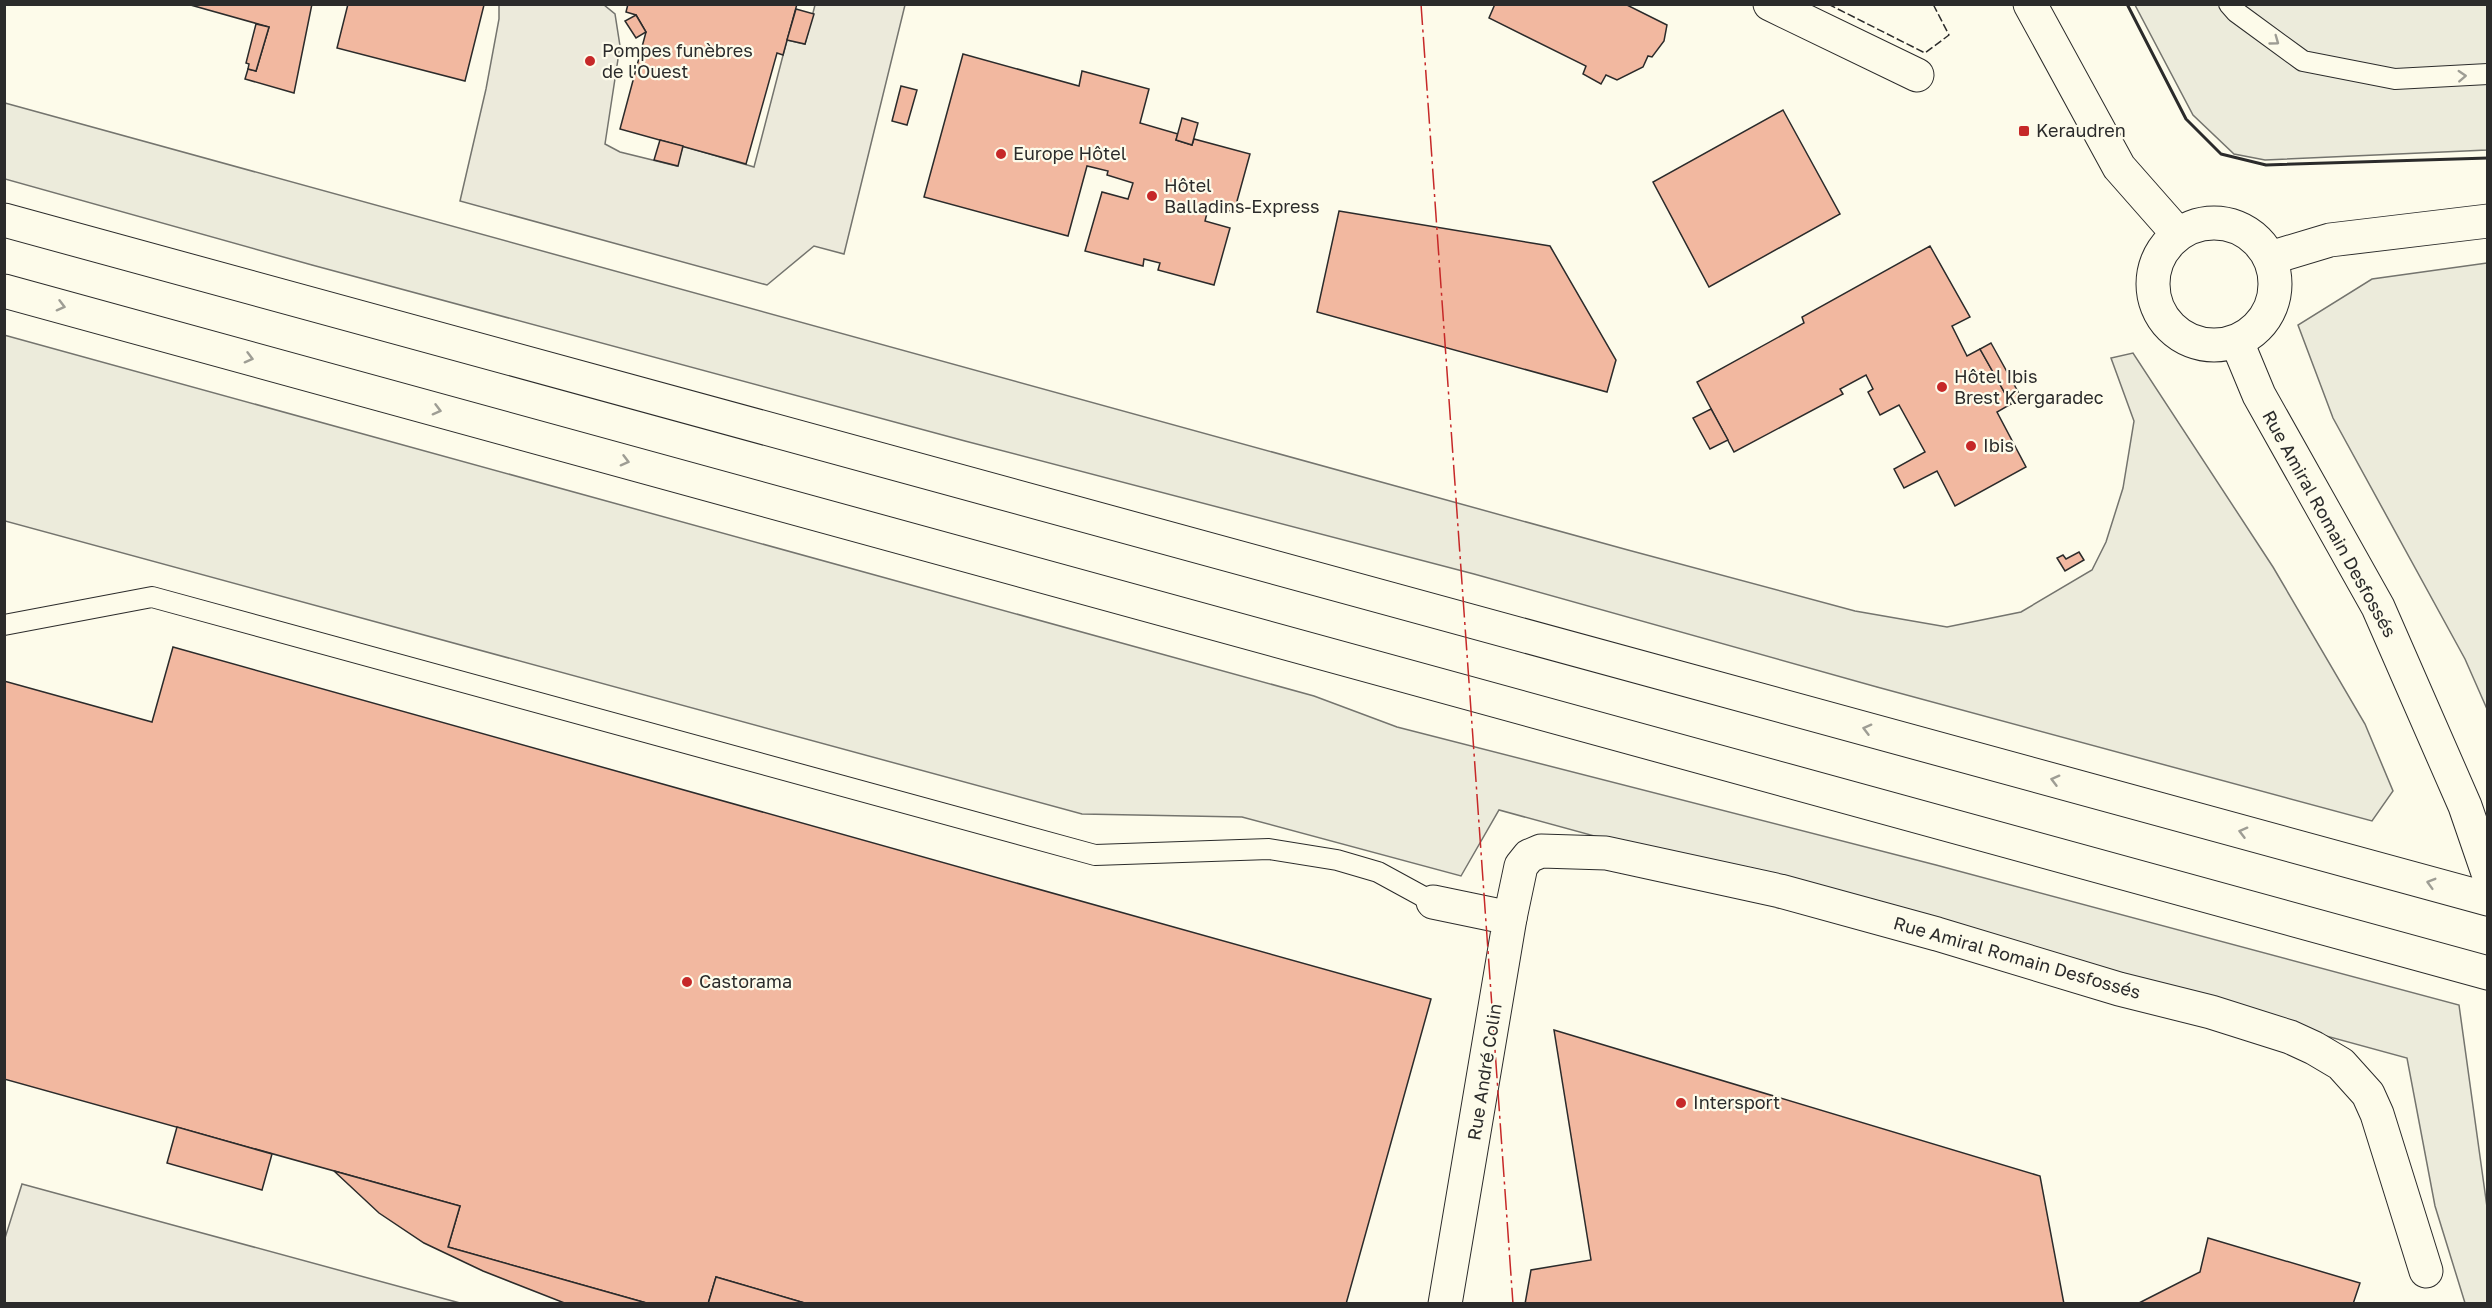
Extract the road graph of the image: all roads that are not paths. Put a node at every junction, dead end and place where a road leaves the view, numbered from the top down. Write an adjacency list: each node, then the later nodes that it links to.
1 (1770, 4): 5 (main road)
2 (2030, 4): 8 (main road)
3 (2229, 4): 4 (lane, one-way to 4)
4 (2487, 74)
5 (1917, 75)
6 (4, 220): 14 (main road, one-way to 6)
7 (2487, 221): 9 (main road)
8 (2178, 234): 9 (main road); 11 (main road)
9 (2270, 258): 11 (main road)
10 (4, 291): 17 (main road, one-way to 17)
11 (2237, 342): 13 (main road, Rue Amiral Romain Desfossés)
12 (4, 625): 15 (lane)
13 (2487, 873)
14 (2487, 900)
15 (1433, 902): 16 (main road)
16 (1510, 918): 18 (main road, Rue Amiral Romain Desfossés); 19 (main road, Rue André Colin)
17 (2487, 973)
18 (2426, 1271)
19 (1445, 1304)

